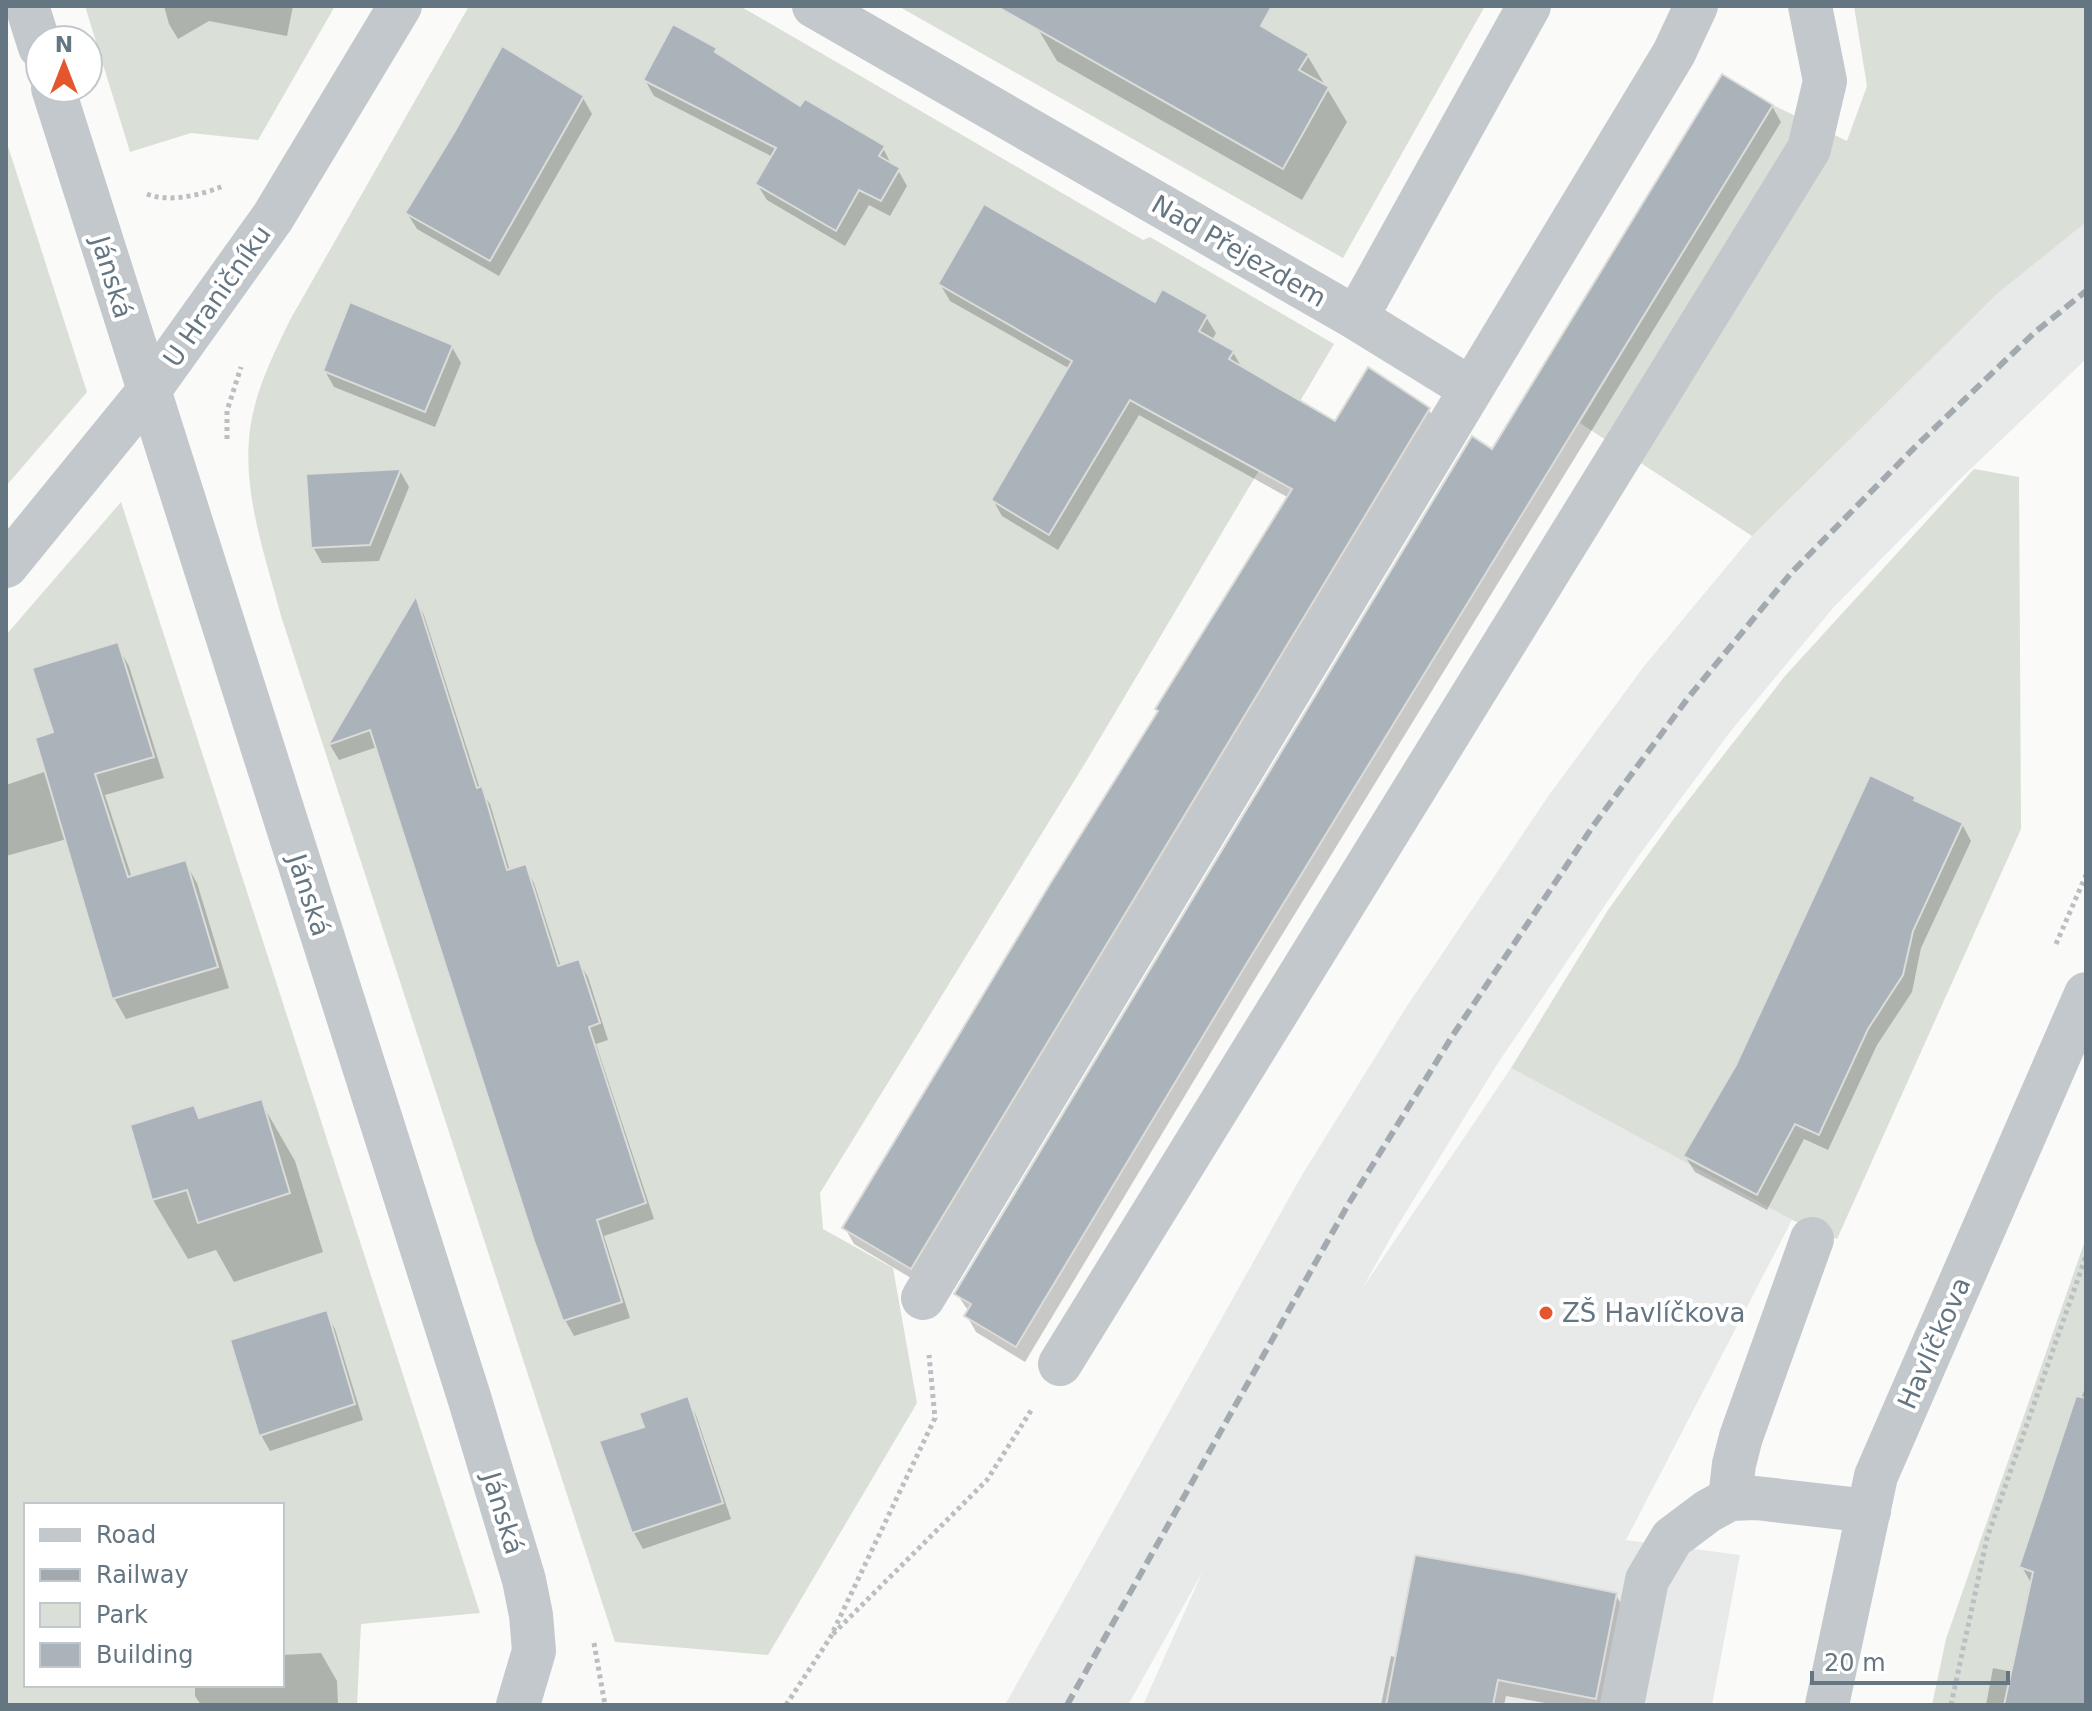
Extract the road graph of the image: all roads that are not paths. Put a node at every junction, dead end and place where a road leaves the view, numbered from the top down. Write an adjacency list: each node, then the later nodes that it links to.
1 (400, 6): 9 (street, U Hraničníku)
2 (814, 6): 7 (street, Nad Přejezdem)
3 (1529, 6): 7 (street, Nad Přejezdem)
4 (1696, 6): 8 (street)
5 (1810, 6): 14 (street)
6 (58, 104): 9 (street, Jánská)
7 (1356, 318): 8 (street)
8 (1471, 389): 13 (street)
9 (148, 392): 10 (street, U Hraničníku); 17 (street, Jánská)
10 (6, 566)
11 (2086, 994): 16 (street, Havlíčkova)
12 (1812, 1239): 15 (street)
13 (923, 1298)
14 (1060, 1364)
15 (1730, 1499): 16 (street); 18 (street)
16 (1869, 1511): 19 (street, Havlíčkova)
17 (518, 1705)
18 (1622, 1705)
19 (1827, 1705)

